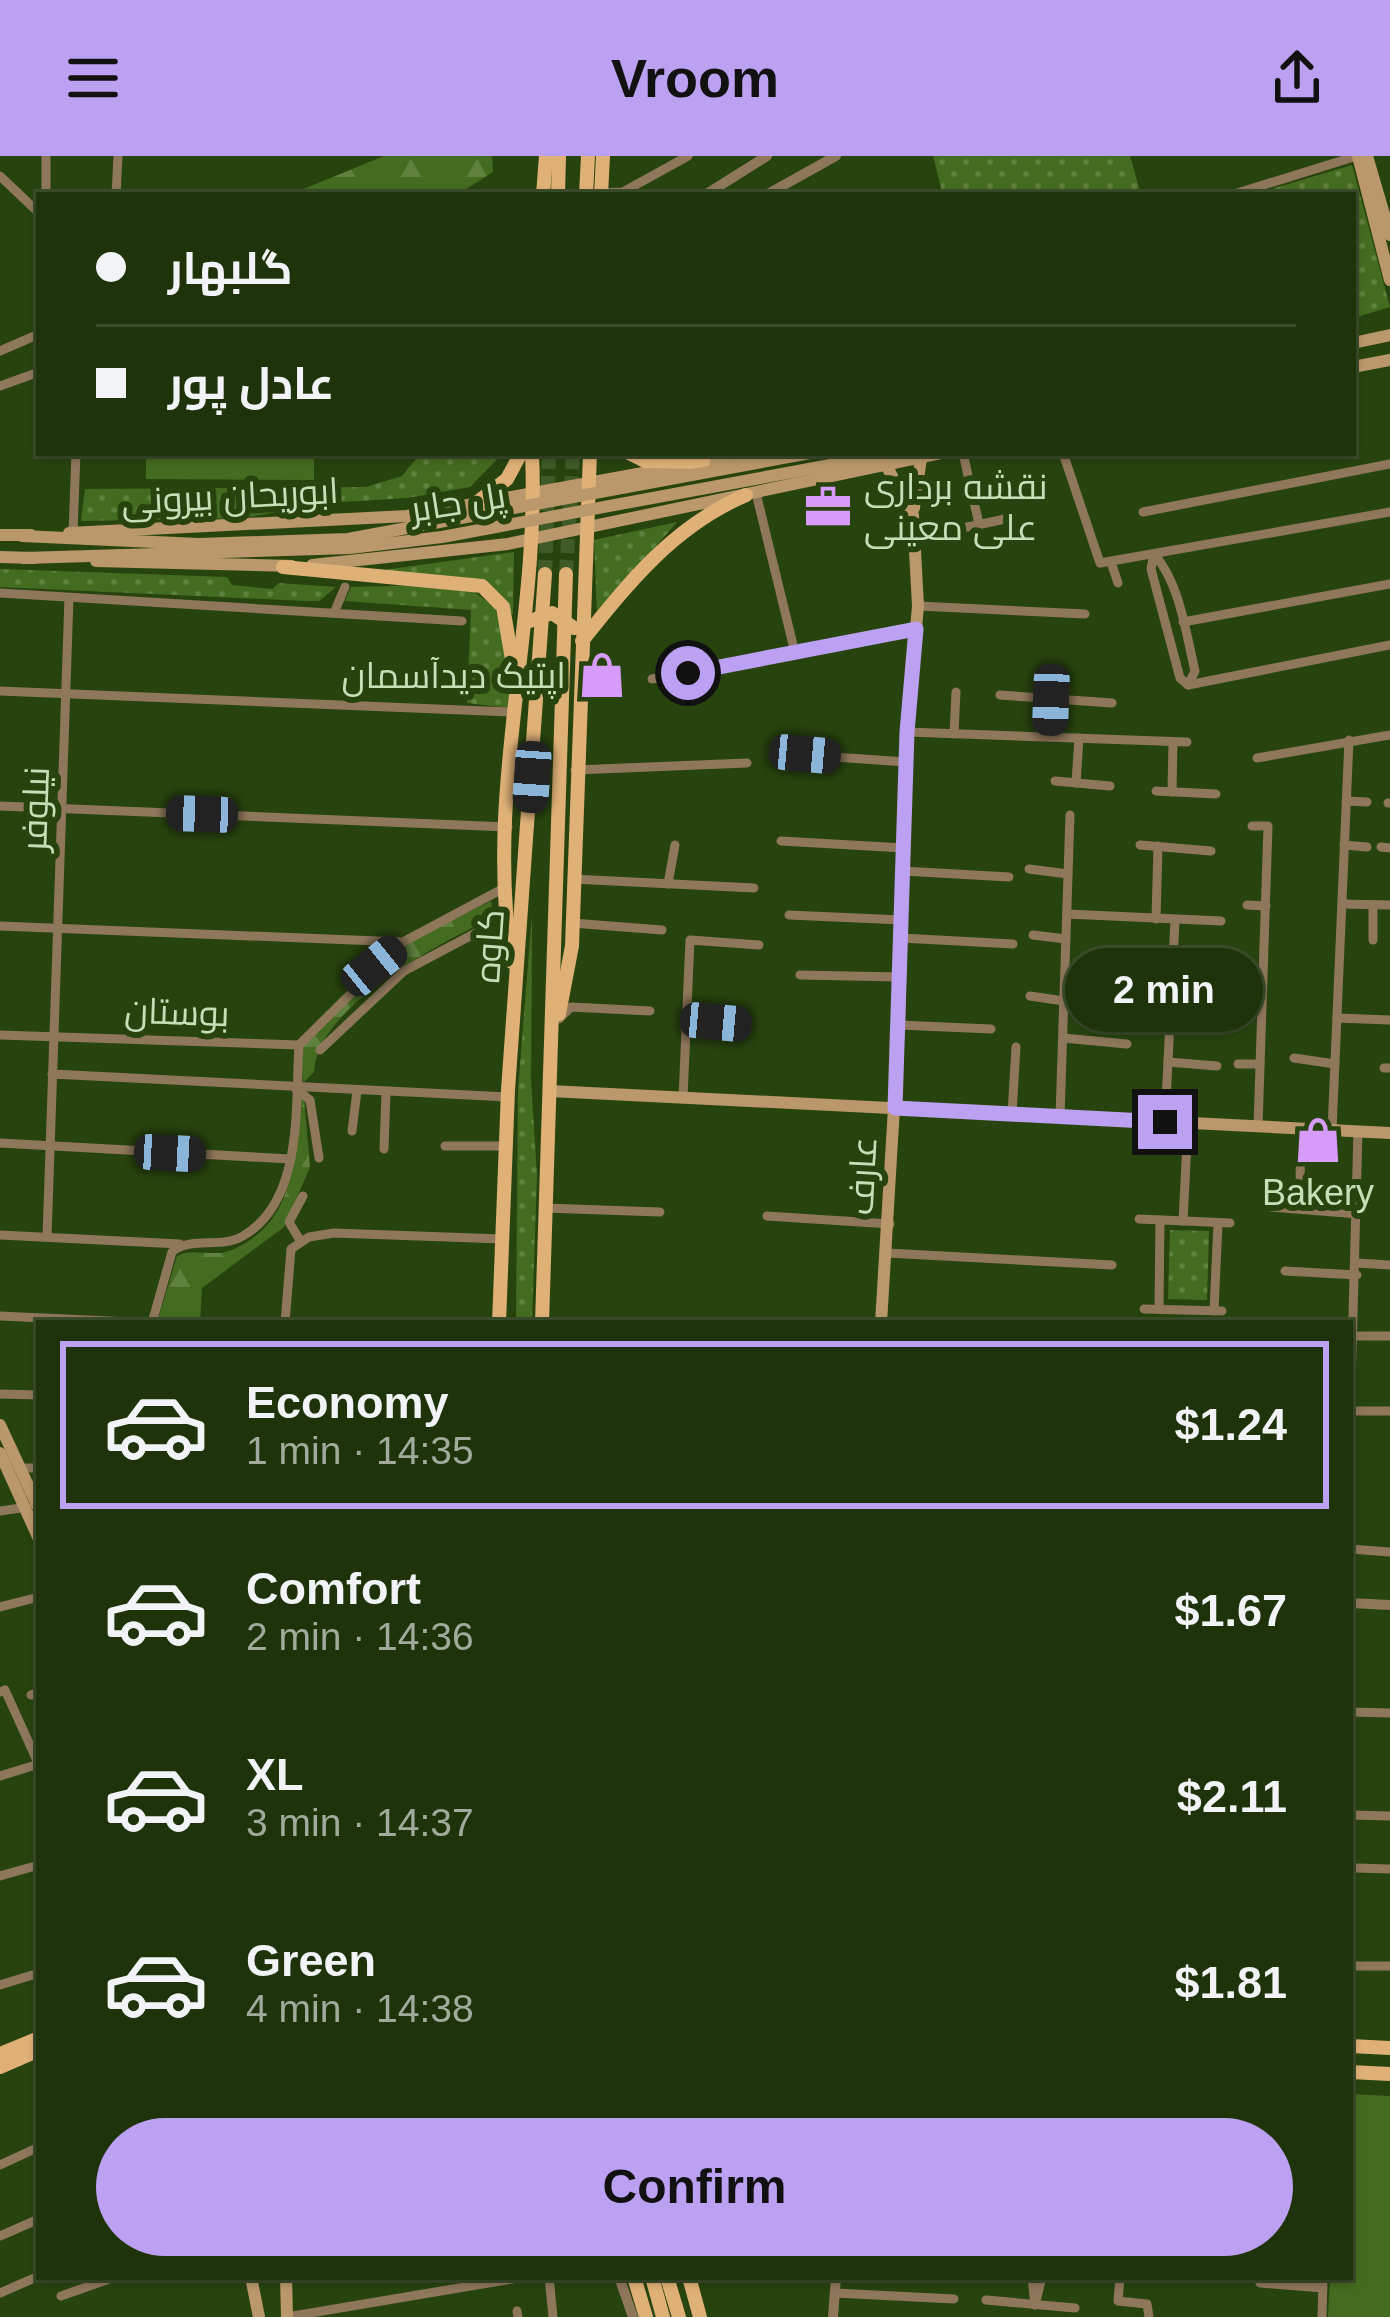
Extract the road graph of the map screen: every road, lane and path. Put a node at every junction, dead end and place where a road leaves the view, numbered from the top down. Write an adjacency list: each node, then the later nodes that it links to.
1 (46, 156): 13 (street)
2 (118, 156): 14 (street)
3 (546, 156): 15 (main road)
4 (559, 156): 16 (main road)
5 (588, 156): 17 (main road)
6 (603, 156): 18 (main road)
7 (688, 156): 19 (street)
8 (767, 156): 20 (street)
9 (836, 156): 21 (street)
10 (1358, 156): 22 (street); 25 (main road)
11 (1367, 156): 24 (main road)
12 (0, 176): 23 (street)
13 (46, 192)
14 (116, 192)
15 (543, 192)
16 (558, 192)
17 (596, 192)
18 (596, 192)
19 (623, 192)
20 (710, 192)
21 (771, 192)
22 (1242, 192)
23 (36, 210)
24 (1390, 235)
25 (1390, 280)
26 (36, 335): 29 (street)
27 (1390, 335): 28 (main road)
28 (1356, 342)
29 (0, 351)
30 (1390, 360): 31 (main road)
31 (1356, 367)
32 (36, 373): 33 (street)
33 (0, 386)
34 (76, 456): 60 (street)
35 (518, 456): 52 (main road)
36 (532, 456): 50 (main road)
37 (590, 456): 49 (main road)
38 (638, 456): 46 (main road)
39 (736, 456): 46 (main road, ابوریحان بیرونی)
40 (794, 456): 62 (main road, پل جابر, bridge)
41 (879, 456): 66 (main road, پل جابر, bridge)
42 (930, 456): 45 (main road, ابوریحان بیرونی)
43 (964, 456): 57 (street)
44 (1065, 456): 67 (street)
45 (921, 458): 48 (main road, ابوریحان بیرونی); 55 (main road)
46 (703, 462): 49 (main road, ابوریحان بیرونی)
47 (1390, 464): 53 (street)
48 (886, 465): 51 (main road, ابوریحان بیرونی); 55 (main road, عارف)
49 (588, 484): 50 (main road, ابوریحان بیرونی); 58 (main road)
50 (533, 494): 52 (main road, ابوریحان بیرونی); 63 (main road)
51 (751, 494): 58 (main road, ابوریحان بیرونی); 85 (main road); 88 (street)
52 (476, 504): 60 (main road, ابوریحان بیرونی)
53 (1144, 512)
54 (1390, 512): 64 (street)
55 (913, 515): 78 (main road, عارف)
56 (1005, 518): 57 (street)
57 (979, 524): 59 (street)
58 (586, 528): 63 (main road, ابوریحان بیرونی); 85 (main road)
59 (958, 529)
60 (73, 533): 62 (main road, ابوریحان بیرونی)
61 (0, 535): 62 (main road, ابوریحان بیرونی)
62 (22, 536)
63 (530, 539): 68 (main road, ابوریحان بیرونی); 83 (main road)
64 (1154, 554): 67 (street); 74 (street); 76 (street)
65 (0, 557): 66 (main road, ابوریحان بیرونی)
66 (24, 558): 68 (main road, ابوریحان بیرونی)
67 (1111, 562): 71 (street)
68 (283, 567): 91 (main road)
69 (544, 574): 169 (main road, کاوه)
70 (566, 574): 191 (main road, کاوه)
71 (1118, 583)
72 (1390, 584): 82 (street)
73 (345, 586): 79 (street)
74 (1173, 592): 76 (street); 82 (street)
75 (0, 593): 77 (street)
76 (1158, 596): 86 (street)
77 (69, 598): 79 (street); 94 (street, نیلوفر)
78 (918, 606): 80 (street); 84 (main road, عارف)
79 (334, 613): 81 (street)
80 (1085, 614)
81 (462, 621)
82 (1184, 627): 86 (street); 90 (street)
83 (526, 628): 85 (main road, bridge); 91 (main road)
84 (916, 629): 88 (street); 99 (main road, عارف)
85 (578, 635): 111 (main road)
86 (1168, 636): 90 (street)
87 (1390, 645): 90 (street)
88 (795, 653): 89 (street)
89 (652, 679)
90 (1188, 685)
91 (515, 688): 98 (main road)
92 (0, 691): 94 (street)
93 (956, 692): 100 (street)
94 (66, 694): 98 (street); 121 (street, نیلوفر)
95 (1000, 695): 96 (street)
96 (1051, 700): 97 (street); 102 (street)
97 (1112, 704)
98 (512, 712): 124 (main road)
99 (907, 732): 100 (street); 109 (main road, عارف)
100 (954, 734): 102 (street)
101 (1390, 735): 104 (street)
102 (1049, 737): 103 (street)
103 (1079, 739): 105 (street); 113 (street)
104 (1349, 740): 108 (street); 118 (street)
105 (1174, 742): 106 (street); 116 (street)
106 (1187, 742)
107 (805, 754): 109 (street)
108 (1257, 758)
109 (906, 762): 131 (main road, عارف)
110 (747, 763): 111 (street)
111 (575, 770): 137 (main road)
112 (1054, 781): 113 (street)
113 (1076, 783): 114 (street)
114 (1110, 786)
115 (1156, 791): 116 (street)
116 (1172, 792): 117 (street)
117 (1216, 794)
118 (1346, 801): 119 (street); 128 (street)
119 (1367, 802)
120 (0, 806): 121 (street)
121 (62, 808): 124 (street); 155 (street, نیلوفر)
122 (1070, 814): 135 (street)
123 (1252, 826): 145 (street)
124 (508, 827): 139 (main road)
125 (782, 841): 131 (street)
126 (674, 845): 138 (street)
127 (1140, 845): 129 (street)
128 (1344, 845): 130 (street); 141 (street)
129 (1158, 846): 132 (street); 149 (street)
130 (1367, 847)
131 (904, 848): 134 (main road, عارف)
132 (1211, 851)
133 (1029, 869): 135 (street)
134 (903, 871): 136 (street); 150 (main road, عارف)
135 (1068, 874): 146 (street)
136 (1010, 877)
137 (572, 880): 138 (street); 153 (main road)
138 (668, 884): 140 (street)
139 (506, 887): 148 (main road); 161 (street)
140 (754, 888)
141 (1342, 904): 143 (street); 174 (street)
142 (1247, 905): 145 (street)
143 (1373, 905): 144 (street); 160 (street)
144 (1390, 905)
145 (1266, 906): 168 (street)
146 (1067, 914): 149 (street); 159 (street)
147 (790, 915): 150 (street)
148 (504, 918): 169 (main road); 189 (street)
149 (1156, 919): 151 (street)
150 (902, 920): 158 (main road, عارف)
151 (1175, 920): 152 (street); 170 (street)
152 (1221, 921)
153 (572, 923): 156 (street); 175 (main road)
154 (0, 926): 155 (street)
155 (57, 928): 161 (street); 184 (street, نیلوفر)
156 (662, 930)
157 (1033, 935): 159 (street)
158 (901, 938): 162 (street); 166 (main road, عارف)
159 (1066, 939): 164 (street)
160 (1374, 939)
161 (403, 942): 187 (street)
162 (1013, 944)
163 (759, 945): 176 (street)
164 (1065, 974): 170 (street); 172 (street)
165 (800, 975): 166 (street)
166 (900, 977): 178 (main road, عارف)
167 (1246, 985): 168 (street)
168 (1263, 986): 194 (street)
169 (516, 988): 202 (main road, کاوه)
170 (1171, 989): 181 (street)
171 (1030, 996): 172 (street)
172 (1064, 1001): 185 (street)
173 (650, 1011): 175 (street)
174 (1337, 1018): 177 (street); 195 (street)
175 (559, 1019): 191 (main road)
176 (687, 1020): 180 (street); 203 (street)
177 (1390, 1020)
178 (898, 1024): 182 (street); 204 (main road, عارف)
179 (1210, 1024): 181 (street)
180 (746, 1025)
181 (1169, 1028): 192 (street)
182 (991, 1030)
183 (0, 1035): 184 (street, بوستان)
184 (53, 1037): 187 (street, بوستان); 197 (street, نیلوفر)
185 (1063, 1038): 186 (street); 206 (street)
186 (1127, 1044)
187 (298, 1045): 198 (street)
188 (1016, 1047): 205 (street)
189 (320, 1050)
190 (1294, 1058): 195 (street)
191 (551, 1060): 200 (main road, کاوه)
192 (1168, 1061): 196 (street); 207 (street)
193 (1238, 1064): 194 (street)
194 (1260, 1064): 209 (street)
195 (1335, 1064): 211 (street)
196 (1217, 1066)
197 (52, 1074): 198 (street); 218 (street, نیلوفر)
198 (296, 1089): 199 (street); 220 (street); 221 (street)
199 (356, 1091): 201 (street); 212 (street)
200 (550, 1091): 203 (main road); 225 (main road, کاوه)
201 (386, 1092): 202 (street); 219 (street)
202 (508, 1097): 217 (main road, کاوه)
203 (683, 1098): 204 (main road)
204 (895, 1108): 205 (main road); 232 (main road, عارف)
205 (1012, 1114): 206 (main road)
206 (1060, 1116): 207 (main road)
207 (1165, 1122): 208 (main road)
208 (1187, 1123): 209 (main road); 231 (street)
209 (1258, 1126): 210 (main road)
210 (1301, 1128): 211 (main road); 222 (street)
211 (1332, 1130): 213 (main road)
212 (352, 1131)
213 (1358, 1131): 214 (main road); 227 (street)
214 (1390, 1132)
215 (0, 1143): 218 (street)
216 (445, 1146): 217 (street)
217 (506, 1146): 235 (main road, کاوه)
218 (49, 1147): 221 (street); 234 (street, نیلوفر)
219 (384, 1149)
220 (319, 1158)
221 (290, 1159): 237 (street)
222 (1286, 1186)
223 (303, 1196): 236 (street)
224 (1270, 1207): 227 (street)
225 (545, 1208): 226 (street); 251 (main road, کاوه)
226 (661, 1212)
227 (1358, 1214): 241 (street)
228 (767, 1216): 232 (street)
229 (1139, 1219): 230 (street)
230 (1160, 1220): 231 (street); 244 (street)
231 (1184, 1221): 245 (street)
232 (890, 1224): 238 (main road, عارف)
233 (0, 1235): 234 (street)
234 (46, 1237): 237 (street)
235 (502, 1239): 236 (street); 250 (main road, کاوه)
236 (301, 1242): 249 (street)
237 (181, 1244): 248 (street)
238 (887, 1252): 239 (street); 252 (main road, عارف)
239 (1112, 1265)
240 (1390, 1265): 241 (street)
241 (1357, 1269): 242 (street); 255 (street)
242 (1285, 1271)
243 (1144, 1309): 244 (street)
244 (1159, 1309): 245 (street)
245 (1178, 1310): 253 (street)
246 (0, 1316): 247 (street)
247 (87, 1320)
248 (153, 1320)
249 (285, 1320)
250 (499, 1320)
251 (542, 1320)
252 (881, 1320)
253 (1178, 1320)
254 (1390, 1336): 255 (street)
255 (1353, 1342)
256 (0, 1394): 257 (street)
257 (36, 1395)
258 (1353, 1411): 259 (street)
259 (1390, 1411)
260 (0, 1425): 262 (main road)
261 (0, 1453): 264 (main road)
262 (22, 1468): 263 (street); 264 (main road)
263 (36, 1468)
264 (33, 1508): 265 (street)
265 (0, 1511)
266 (1353, 1549): 267 (street)
267 (1390, 1552)
268 (36, 1598): 271 (street)
269 (1353, 1603): 270 (street)
270 (1390, 1605)
271 (0, 1607)
272 (3, 1691): 275 (street)
273 (1353, 1712): 274 (street)
274 (1390, 1713)
275 (36, 1746)
276 (36, 1766): 277 (street)
277 (0, 1776)
278 (1353, 1815): 279 (street)
279 (1390, 1816)
280 (36, 1866): 283 (street)
281 (1357, 1868): 282 (street)
282 (1390, 1869)
283 (0, 1876)
284 (1356, 1966): 285 (street)
285 (1390, 1966)
286 (36, 1973): 287 (street)
287 (0, 1985)
288 (36, 2039): 292 (main road)
289 (1353, 2046): 290 (main road)
290 (1390, 2048)
291 (36, 2052): 293 (main road)
292 (0, 2054)
293 (0, 2067)
294 (1353, 2072): 295 (main road)
295 (1390, 2074)
296 (36, 2148): 297 (street)
297 (0, 2164)
298 (36, 2220): 299 (street)
299 (0, 2236)
300 (36, 2277): 317 (street)
301 (106, 2280): 319 (street)
302 (251, 2280): 325 (main road)
303 (286, 2280): 326 (main road)
304 (506, 2280): 326 (street)
305 (549, 2280): 327 (street)
306 (620, 2280): 328 (street)
307 (635, 2280): 329 (main road)
308 (653, 2280): 330 (main road)
309 (668, 2280): 331 (main road)
310 (690, 2280): 324 (main road)
311 (836, 2280): 318 (street)
312 (1032, 2280): 322 (street)
313 (1041, 2280): 322 (street)
314 (1120, 2280): 333 (street)
315 (1260, 2283): 316 (street)
316 (1323, 2283): 334 (street)
317 (0, 2293)
318 (836, 2293): 320 (street); 332 (street)
319 (61, 2296)
320 (954, 2299)
321 (986, 2300): 322 (street)
322 (1036, 2305): 323 (street)
323 (1075, 2308)
324 (702, 2316)
325 (259, 2317)
326 (287, 2317)
327 (553, 2317)
328 (633, 2317)
329 (646, 2317)
330 (663, 2317)
331 (679, 2317)
332 (833, 2317)
333 (1149, 2317)
334 (1322, 2317)

